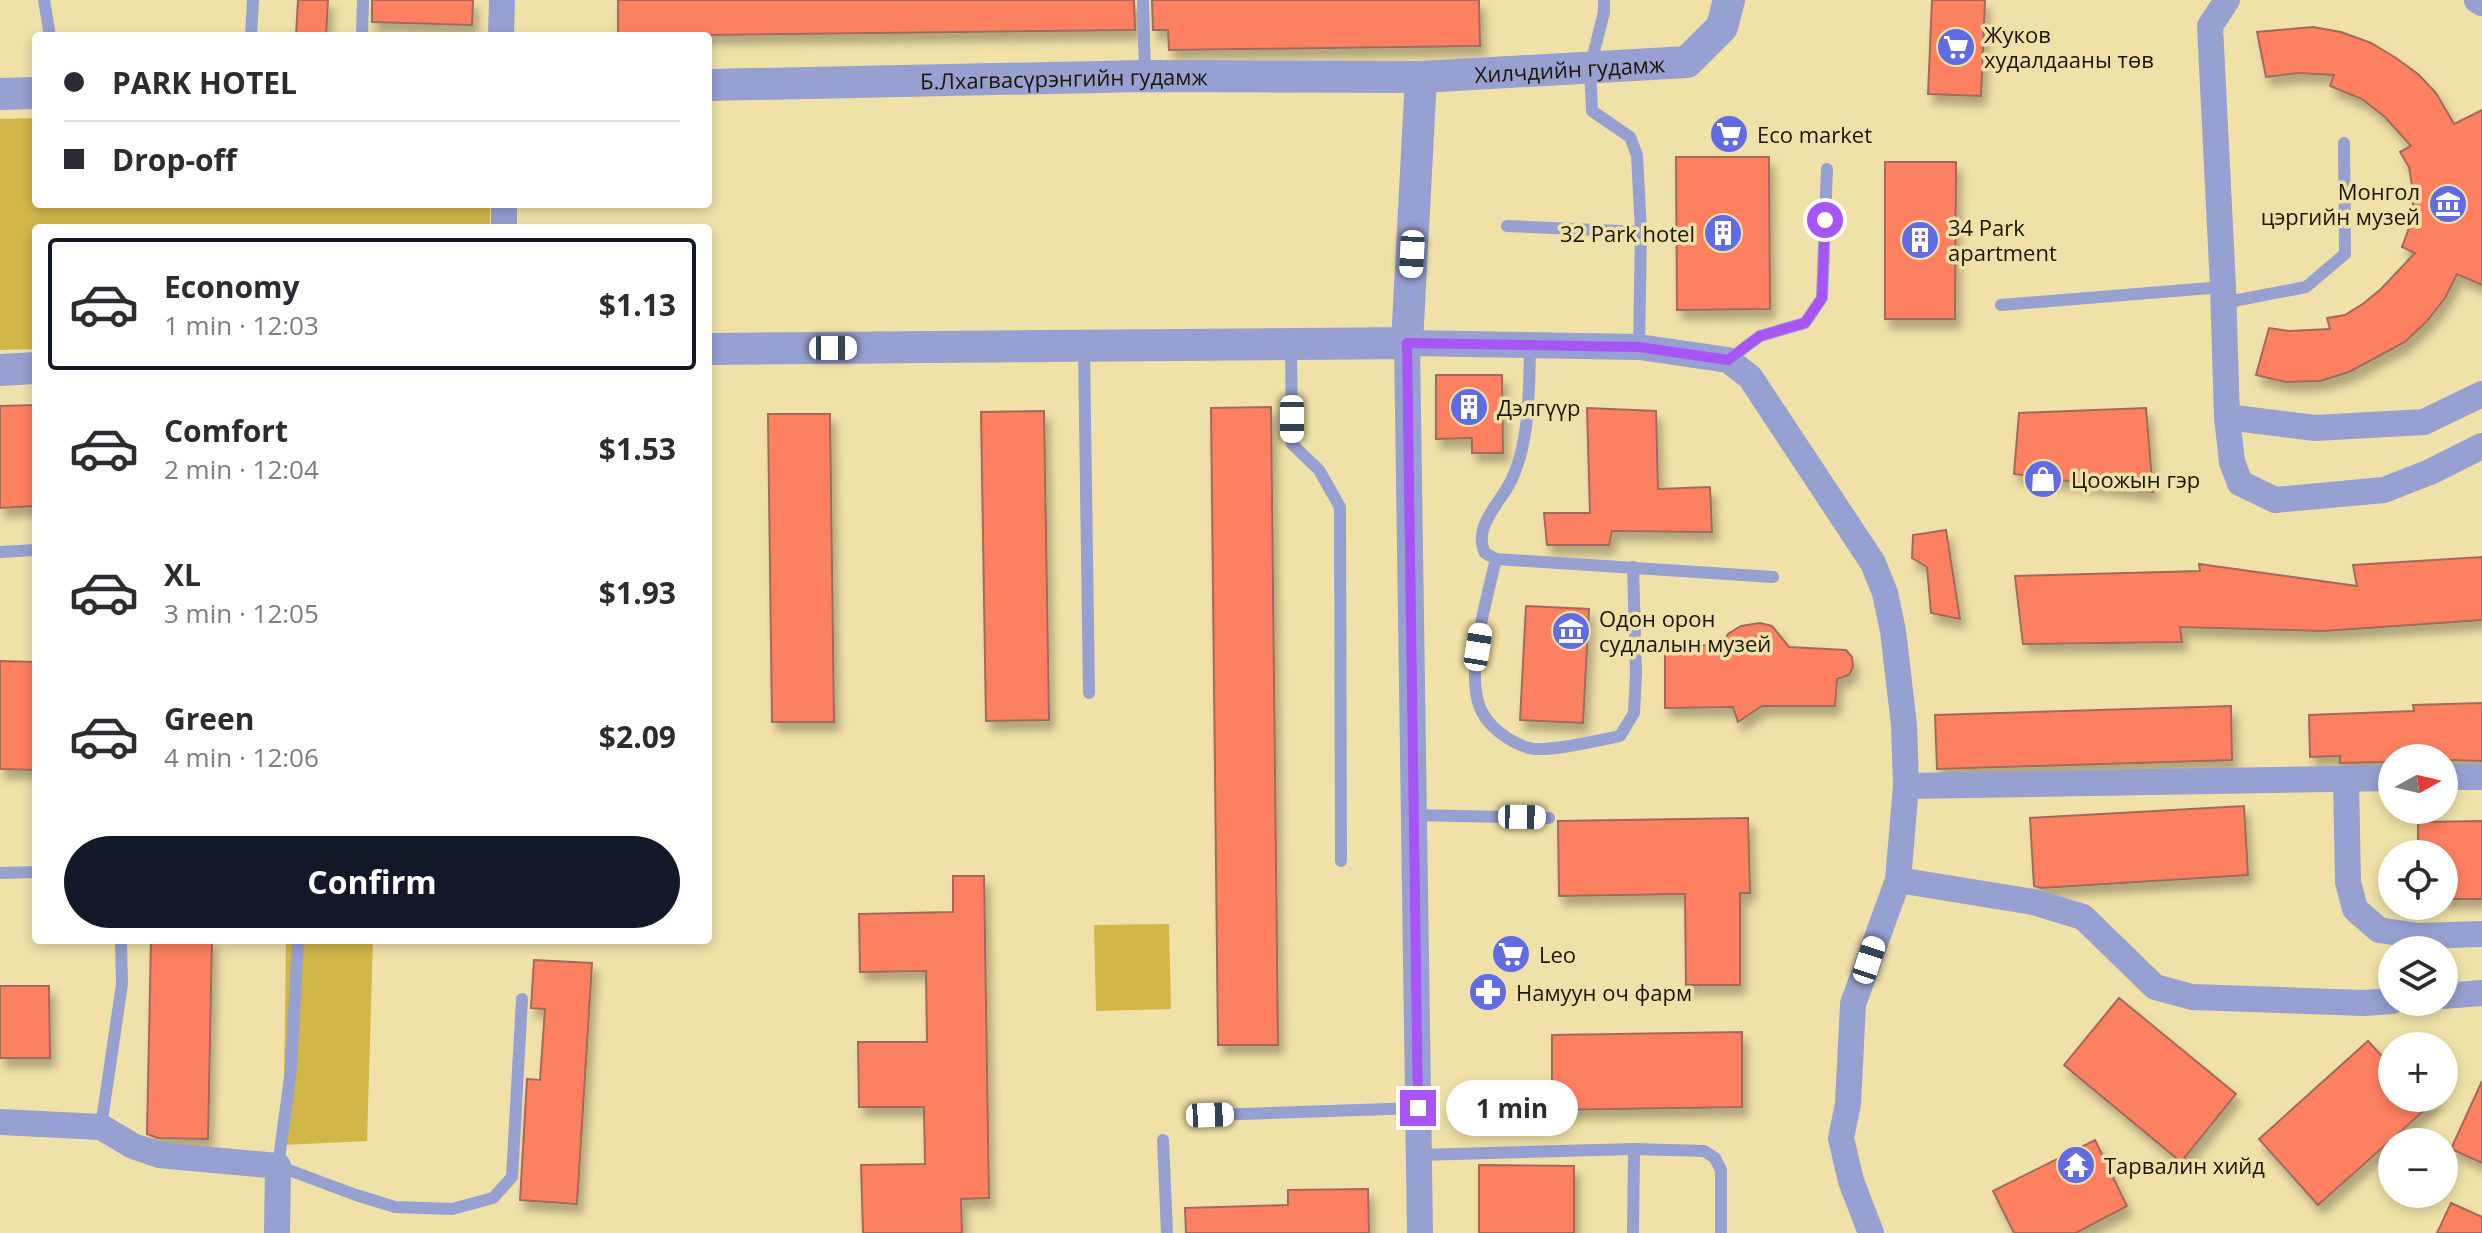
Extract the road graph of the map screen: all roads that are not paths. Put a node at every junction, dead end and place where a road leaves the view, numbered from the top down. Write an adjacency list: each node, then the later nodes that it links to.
1 (44, 0): 9 (lane)
2 (253, 0): 10 (lane)
3 (363, 0): 11 (lane)
4 (502, 0): 12 (street)
5 (1143, 0): 14 (lane)
6 (1604, 0): 13 (lane)
7 (1729, 0): 13 (street, Хилчдийн гудамж)
8 (2227, 0): 23 (street)
9 (49, 32)
10 (251, 32)
11 (362, 32)
12 (501, 32)
13 (1590, 68): 15 (street, Хилчдийн гудамж); 22 (lane)
14 (1145, 76): 15 (street, Б.Лхагвасүрэнгийн гудамж); 16 (street, Б.Лхагвасүрэнгийн гудамж)
15 (1421, 77): 25 (street)
16 (712, 85)
17 (32, 93): 18 (street)
18 (0, 94)
19 (2344, 143): 23 (lane)
20 (1827, 169): 31 (lane)
21 (1507, 226): 22 (lane)
22 (1641, 232): 29 (lane)
23 (2223, 295): 24 (lane); 35 (street)
24 (2001, 305)
25 (1407, 343): 26 (street); 28 (street); 48 (street)
26 (1291, 344): 27 (street); 50 (lane)
27 (1084, 346): 30 (street); 42 (lane)
28 (1530, 346): 29 (street); 39 (lane)
29 (1639, 347): 31 (street)
30 (712, 349)
31 (1728, 360): 47 (street)
32 (32, 368): 33 (street)
33 (0, 370)
34 (2482, 394): 35 (street)
35 (2227, 417): 36 (street)
36 (2482, 446)
37 (32, 550): 38 (lane)
38 (0, 552)
39 (1496, 559): 40 (lane); 40 (lane)
40 (1633, 567): 41 (lane)
41 (1773, 577)
42 (1089, 693)
43 (2458, 777): 44 (street)
44 (2482, 777)
45 (2378, 778): 46 (street)
46 (2346, 779): 47 (street); 54 (street)
47 (1906, 786): 53 (street)
48 (1414, 815): 49 (lane); 61 (street)
49 (1549, 818)
50 (1341, 861)
51 (32, 872): 52 (lane)
52 (0, 873)
53 (1898, 880): 60 (street); 74 (street)
54 (2482, 934)
55 (121, 944): 64 (lane)
56 (298, 944): 68 (lane)
57 (2482, 993): 58 (street)
58 (2458, 995)
59 (522, 999): 68 (lane)
60 (2378, 1002)
61 (1418, 1108): 62 (lane); 67 (street)
62 (1210, 1115)
63 (0, 1122): 64 (street)
64 (101, 1127): 68 (street)
65 (1163, 1140): 70 (lane)
66 (1634, 1149): 67 (lane); 72 (lane); 73 (lane)
67 (1419, 1155): 71 (street)
68 (278, 1166): 69 (street)
69 (277, 1233)
70 (1167, 1233)
71 (1420, 1233)
72 (1633, 1233)
73 (1721, 1233)
74 (1871, 1233)

